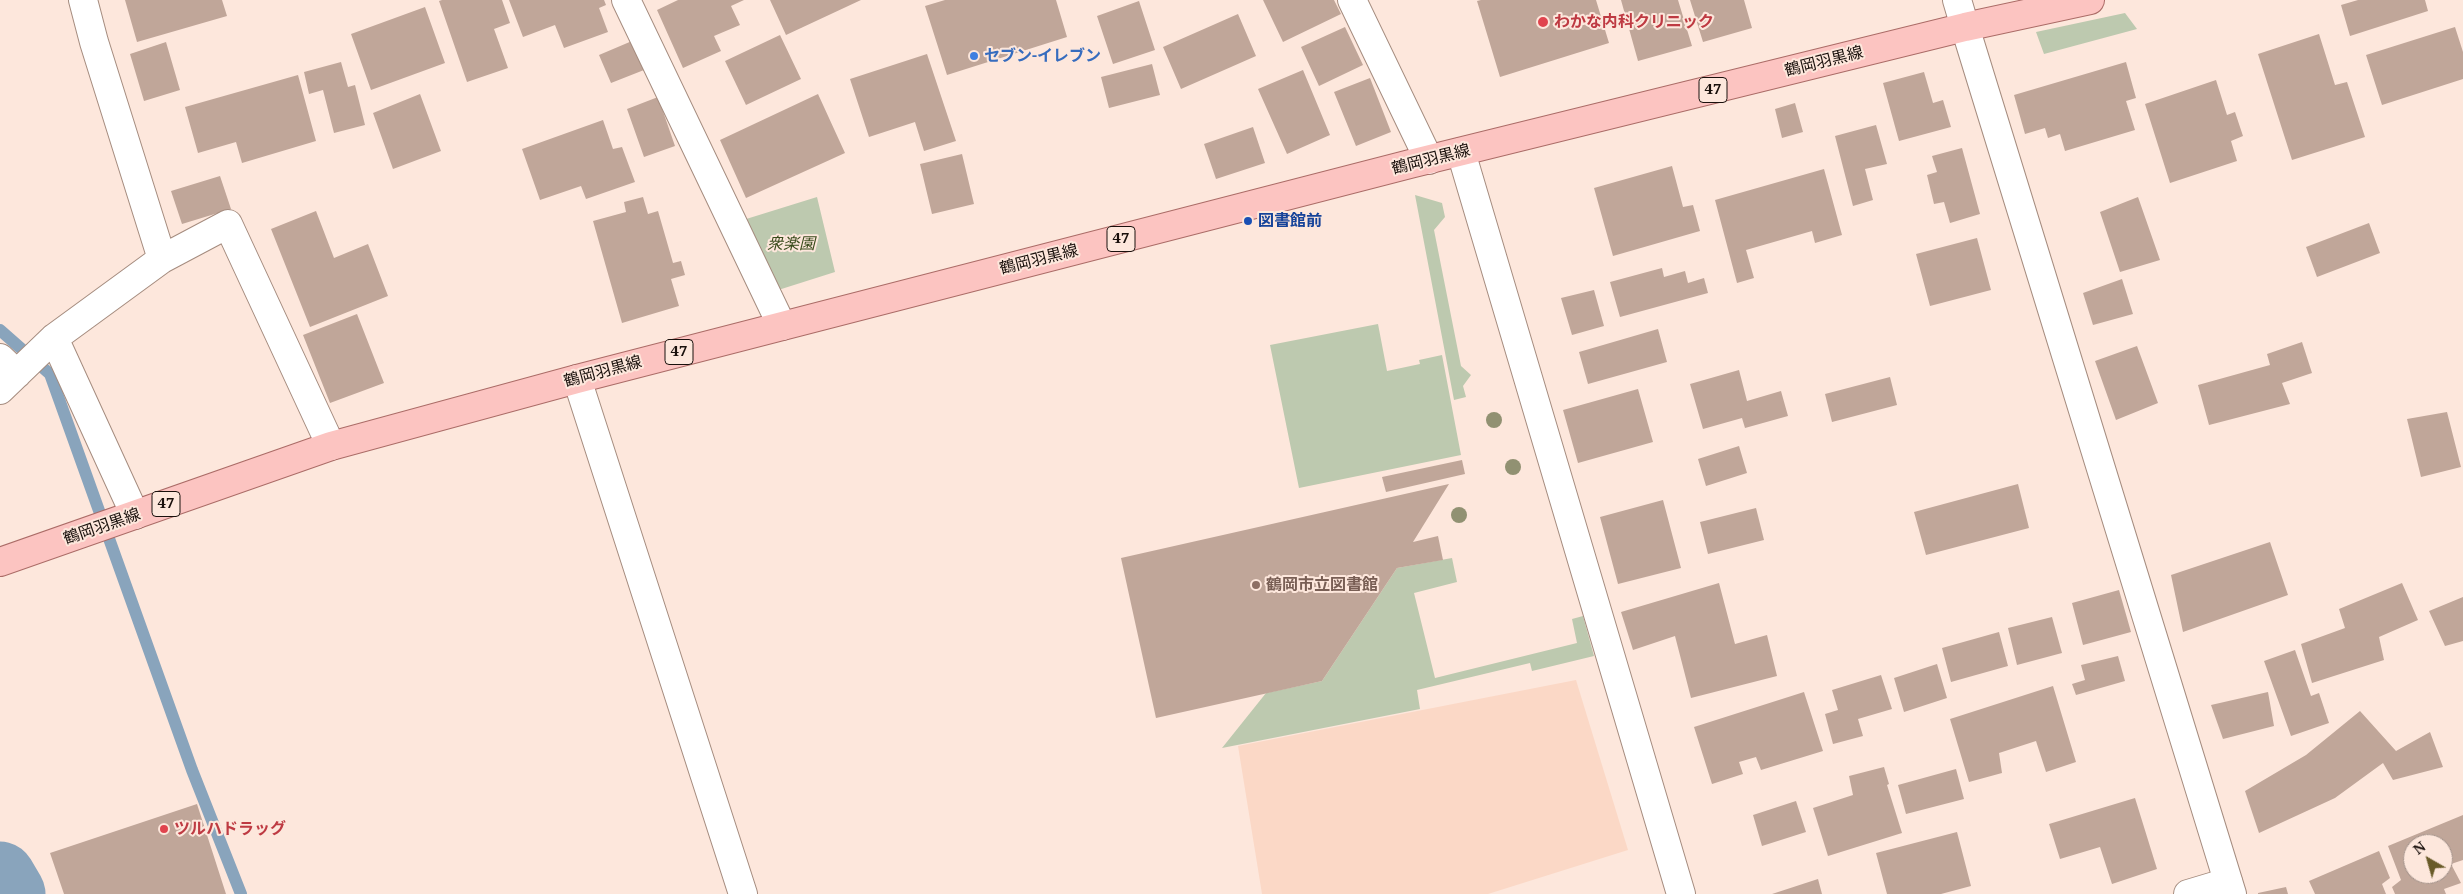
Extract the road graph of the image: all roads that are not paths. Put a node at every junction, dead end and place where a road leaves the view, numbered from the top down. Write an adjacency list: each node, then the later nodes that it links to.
1 (83, 0): 9 (street)
2 (626, 0): 10 (street)
3 (1352, 0): 8 (street)
4 (1957, 0): 6 (street)
5 (2090, 0): 6 (main road, 鶴岡羽黒線 / 47)
6 (1966, 27): 7 (main road, 鶴岡羽黒線 / 47); 17 (street)
7 (1461, 152): 8 (main road, 鶴岡羽黒線 / 47); 19 (street)
8 (1429, 160): 10 (main road, 鶴岡羽黒線 / 47)
9 (162, 259): 11 (street); 14 (street)
10 (782, 326): 13 (main road, 鶴岡羽黒線 / 47)
11 (54, 338): 12 (street); 15 (street)
12 (6, 374)
13 (577, 379): 14 (main road, 鶴岡羽黒線 / 47); 18 (street)
14 (331, 446): 15 (main road, 鶴岡羽黒線 / 47)
15 (135, 515): 16 (main road, 鶴岡羽黒線 / 47)
16 (0, 562)
17 (2230, 888): 20 (street)
18 (743, 894)
19 (1681, 894)
20 (2188, 894)

